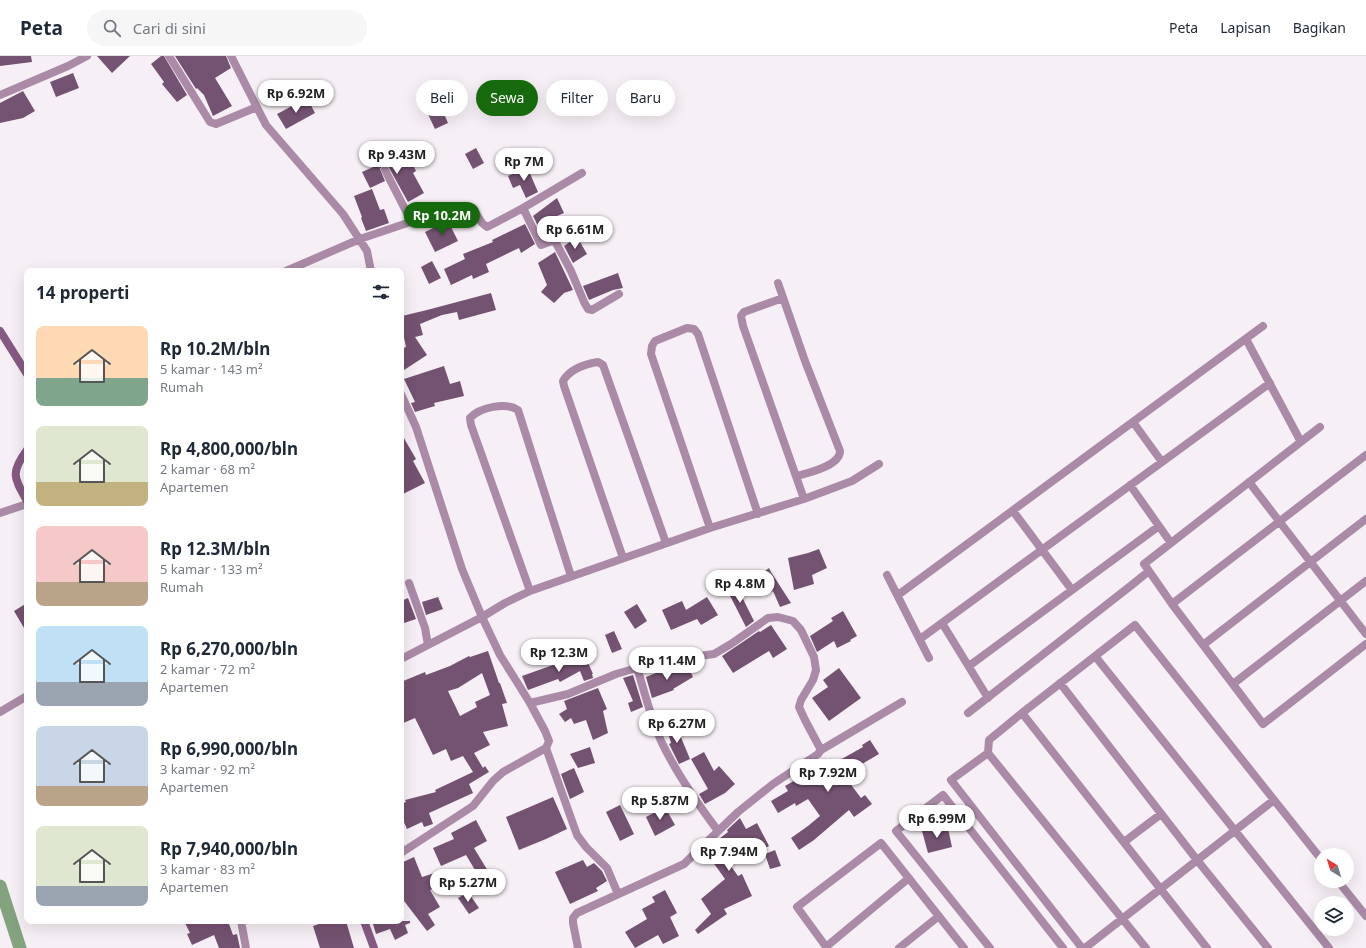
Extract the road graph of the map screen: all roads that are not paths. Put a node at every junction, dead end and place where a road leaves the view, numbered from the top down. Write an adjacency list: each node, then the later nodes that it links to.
1 (87, 56): 4 (street)
2 (169, 56): 5 (street)
3 (231, 56): 5 (street)
4 (0, 95)
5 (257, 107): 10 (street)
6 (384, 170): 9 (street)
7 (582, 173): 8 (street)
8 (523, 208): 9 (street); 14 (street)
9 (411, 221): 10 (street)
10 (360, 239): 11 (street); 12 (street)
11 (293, 268)
12 (370, 268)
13 (778, 282): 15 (street)
14 (619, 294)
15 (783, 298): 29 (street); 29 (street)
16 (1263, 326): 18 (street)
17 (0, 331): 19 (main road)
18 (1246, 339): 20 (street); 22 (street)
19 (24, 369)
20 (1270, 383): 24 (street); 27 (street)
21 (404, 401): 57 (street)
22 (1133, 422): 27 (street); 35 (street)
23 (1320, 427): 24 (street)
24 (1301, 442): 30 (street)
25 (24, 454): 32 (main road)
26 (1366, 455): 39 (street)
27 (1162, 462): 31 (street)
28 (879, 464): 33 (street)
29 (796, 476): 33 (street)
30 (1249, 482): 39 (street); 43 (street)
31 (1130, 485): 40 (street); 44 (street)
32 (24, 496)
33 (804, 499): 37 (street)
34 (24, 503): 36 (street)
35 (1012, 511): 44 (street); 54 (street)
36 (0, 513)
37 (758, 514): 41 (street); 41 (street)
38 (1366, 519): 46 (street)
39 (1280, 521): 46 (street); 56 (street)
40 (1159, 526): 43 (street); 52 (street)
41 (710, 528): 42 (street)
42 (666, 543): 45 (street); 45 (street)
43 (1171, 543): 47 (street)
44 (1042, 550): 52 (street); 58 (street)
45 (623, 558): 49 (street)
46 (1310, 562): 55 (street); 63 (street)
47 (1149, 571): 56 (street); 72 (street)
48 (887, 575): 54 (street)
49 (571, 576): 53 (street); 53 (street)
50 (1366, 581): 55 (street)
51 (410, 583): 62 (street)
52 (1072, 590): 67 (street)
53 (530, 591): 57 (street)
54 (898, 596): 60 (street)
55 (1340, 601): 59 (street); 70 (street)
56 (1172, 604): 63 (street)
57 (482, 618): 62 (street); 74 (street)
58 (942, 623): 60 (street); 67 (street)
59 (1366, 634)
60 (920, 639): 66 (street)
61 (1366, 644): 70 (street)
62 (428, 645): 65 (street)
63 (1203, 645): 70 (street)
64 (1095, 656): 69 (street); 81 (street); 83 (street)
65 (404, 657)
66 (929, 658)
67 (969, 666): 72 (street)
68 (637, 668): 74 (street); 79 (street); 84 (street)
69 (1060, 683): 77 (street); 82 (street)
70 (1233, 684)
71 (24, 698): 75 (street)
72 (988, 698): 76 (street)
73 (902, 702): 79 (street)
74 (530, 704): 78 (street)
75 (0, 712)
76 (968, 713)
77 (1022, 713): 80 (street); 85 (street)
78 (546, 748): 87 (street); 92 (street)
79 (821, 750): 84 (street)
80 (988, 753): 95 (street); 106 (street)
81 (1274, 800): 83 (street); 86 (street)
82 (1162, 814): 85 (street); 88 (street)
83 (1235, 830): 88 (street); 111 (street)
84 (718, 831): 92 (street)
85 (1124, 842): 91 (street)
86 (1314, 850)
87 (404, 851)
88 (1197, 860): 91 (street); 110 (street)
89 (909, 878): 93 (street); 98 (street); 98 (street)
90 (1344, 888): 94 (street)
91 (1161, 889): 95 (street); 109 (street)
92 (618, 894): 101 (street)
93 (939, 916): 102 (street); 103 (street)
94 (1366, 916)
95 (1122, 919): 107 (street); 108 (street)
96 (242, 924): 99 (street)
97 (365, 924): 100 (main road)
98 (827, 947)
99 (246, 948)
100 (374, 948)
101 (578, 948)
102 (899, 948)
103 (964, 948)
104 (990, 948): 105 (street)
105 (1063, 948)
106 (1082, 948)
107 (1085, 948)
108 (1146, 948)
109 (1207, 948)
110 (1268, 948)
111 (1329, 948)

